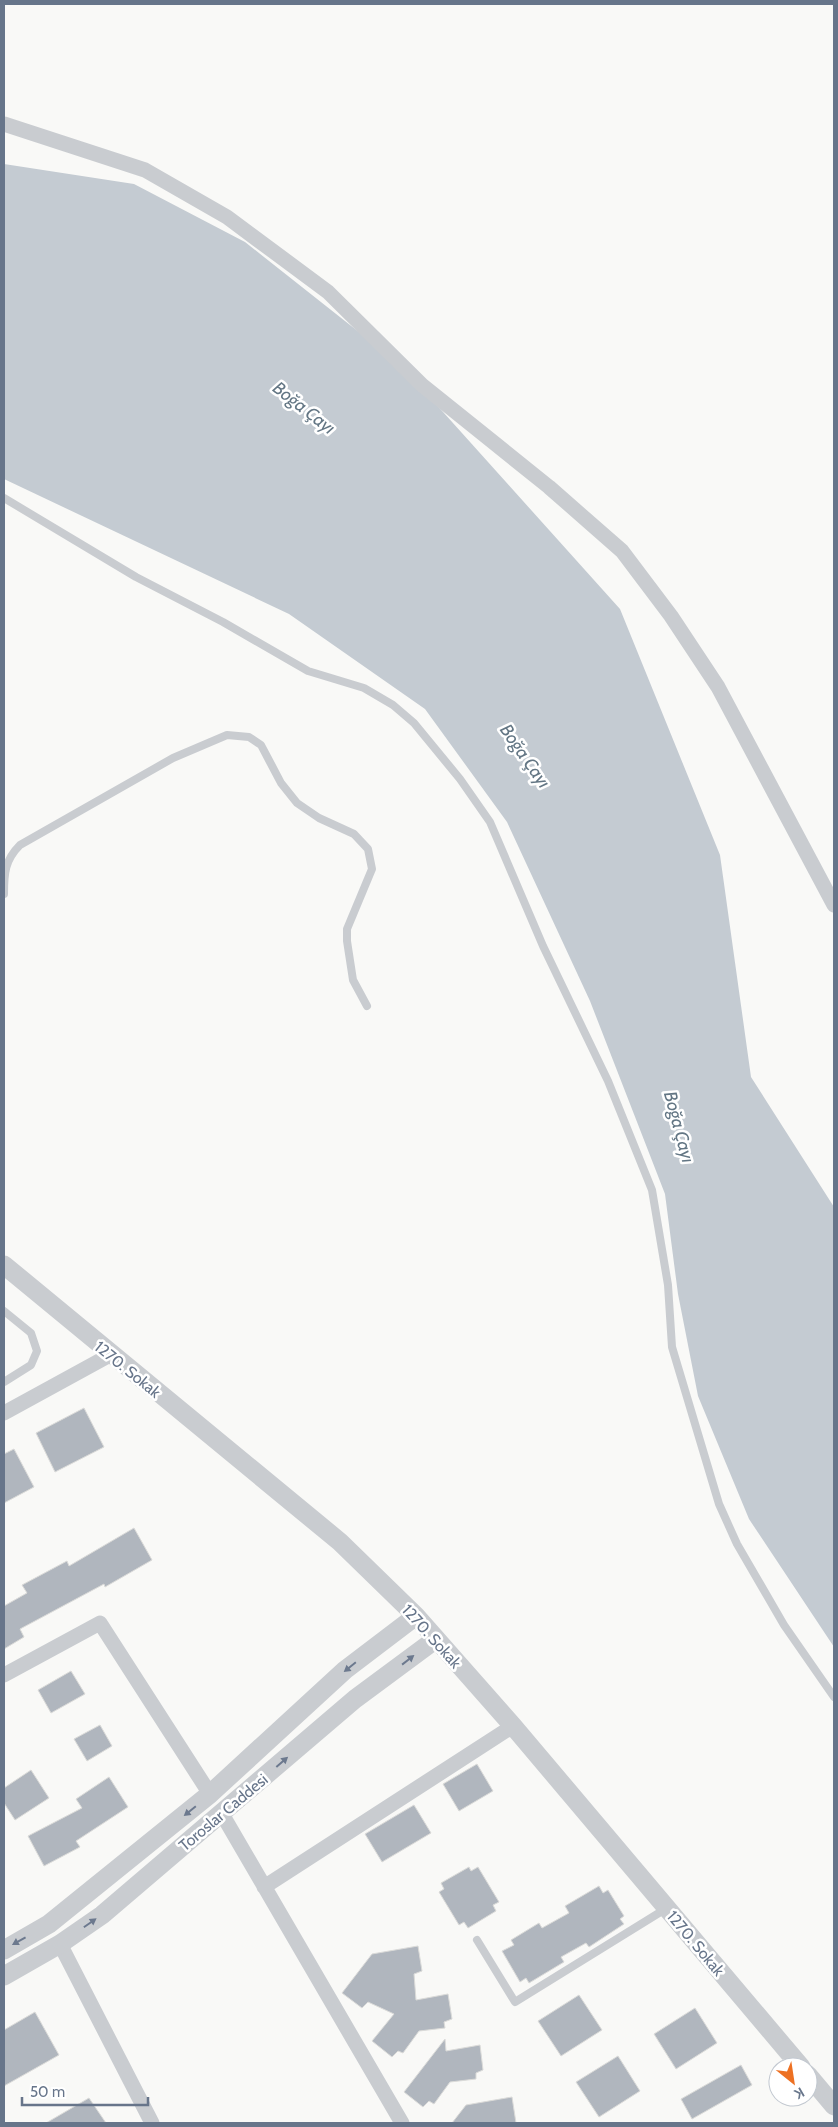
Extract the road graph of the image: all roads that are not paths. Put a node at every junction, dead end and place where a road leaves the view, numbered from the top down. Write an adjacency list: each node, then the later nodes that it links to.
1 (4, 124): 4 (street)
2 (4, 498): 14 (lane)
3 (4, 894): 5 (lane)
4 (834, 905)
5 (367, 1006)
6 (4, 1266): 8 (street, 1270. Sokak)
7 (4, 1311): 9 (lane)
8 (110, 1355): 10 (street); 11 (street, 1270. Sokak)
9 (4, 1382)
10 (4, 1413)
11 (416, 1616): 12 (street, 1270. Sokak); 16 (street, Toroslar Caddesi, one-way to 16)
12 (436, 1639): 15 (street, 1270. Sokak); 17 (street, Toroslar Caddesi, one-way to 12)
13 (4, 1675): 16 (street)
14 (834, 1698)
15 (514, 1726): 18 (street); 19 (street, 1270. Sokak)
16 (210, 1794): 20 (street, Toroslar Caddesi, one-way to 20)
17 (222, 1814): 18 (street); 22 (street, Toroslar Caddesi, one-way to 17)
18 (264, 1887): 29 (street)
19 (667, 1908): 21 (lane); 25 (street, 1270. Sokak)
20 (50, 1924): 22 (street); 23 (street, Toroslar Caddesi, one-way to 23)
21 (477, 1940)
22 (60, 1944): 24 (street, Toroslar Caddesi); 28 (street)
23 (4, 1950)
24 (4, 1976)
25 (793, 2057)
26 (818, 2087): 27 (street)
27 (834, 2106)
28 (152, 2123)
29 (402, 2123)

